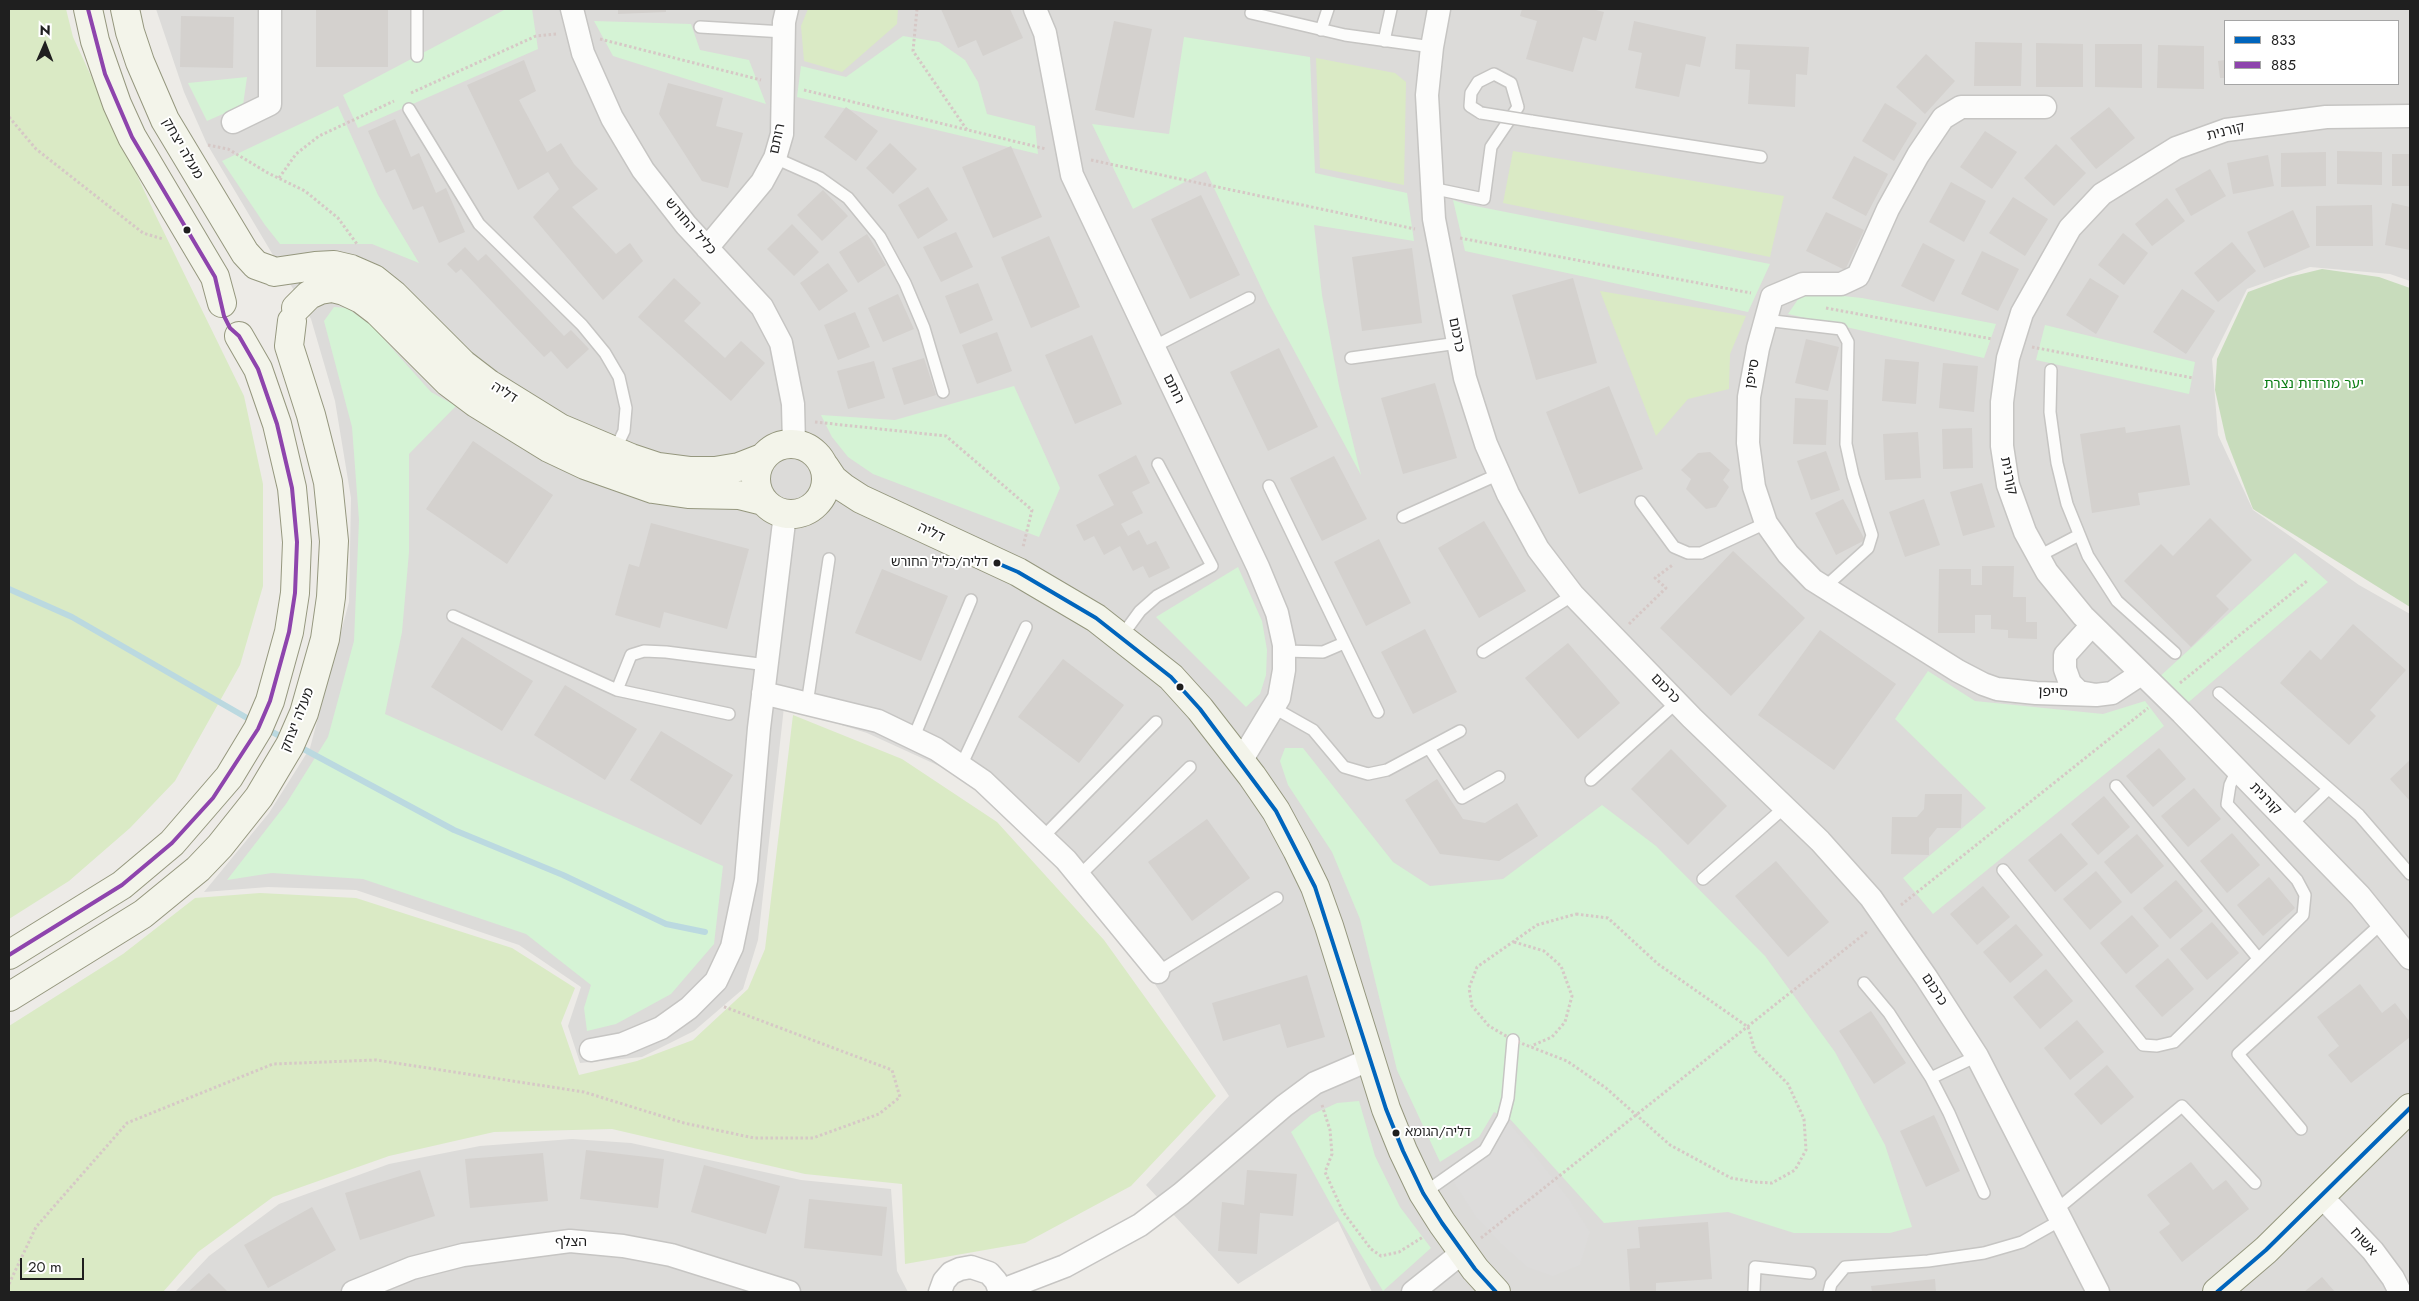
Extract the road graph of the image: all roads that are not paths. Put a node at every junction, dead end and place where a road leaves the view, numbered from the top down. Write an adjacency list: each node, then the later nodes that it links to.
1 (88, 9): 28 (street)
2 (125, 9): 26 (street, מעלה יצחק)
3 (270, 9): 21 (street)
4 (417, 9): 17 (lane)
5 (572, 9): 25 (street, כליל החורש)
6 (787, 9): 14 (street, רותם)
7 (1035, 9): 33 (street, רותם)
8 (1328, 9): 13 (lane)
9 (1391, 9): 15 (lane)
10 (1439, 9): 16 (street, כרכום)
11 (1251, 13): 13 (lane)
12 (700, 27): 14 (lane)
13 (1320, 30): 15 (lane)
14 (784, 32): 22 (street, רותם)
15 (1384, 41): 16 (lane)
16 (1432, 47): 24 (street, כרכום)
17 (417, 56)
18 (2045, 107): 30 (street, סייפן)
19 (409, 109): 38 (lane)
20 (2410, 116): 51 (street, קורנית)
21 (233, 122)
22 (775, 158): 25 (street, רותם); 36 (lane)
23 (1761, 158): 24 (lane, bridge)
24 (1431, 188): 32 (street, כרכום)
25 (707, 248): 37 (street, כליל החורש)
26 (272, 271): 28 (street); 29 (street); 38 (street, דליה)
27 (1249, 298): 33 (lane)
28 (222, 303): 31 (street)
29 (294, 315): 31 (street); 46 (street, דליה); 103 (street, מעלה יצחק)
30 (1766, 320): 49 (street, סייפן); 53 (lane)
31 (239, 336): 98 (street)
32 (1458, 343): 34 (lane); 42 (street, כרכום)
33 (1152, 347): 61 (street, רותם)
34 (1351, 358)
35 (2051, 370): 50 (lane)
36 (943, 392)
37 (794, 432): 39 (street); 41 (street)
38 (614, 452): 39 (street, דליה)
39 (762, 458): 46 (street)
40 (1158, 464): 59 (lane)
41 (825, 467): 44 (street); 47 (street, דליה)
42 (1499, 474): 48 (lane); 54 (street, כרכום)
43 (1269, 486): 60 (lane)
44 (819, 502): 46 (street); 47 (street, דליה)
45 (1641, 502): 49 (lane)
46 (774, 508): 65 (street)
47 (880, 510): 59 (street, דליה)
48 (1403, 517)
49 (1766, 523): 53 (street, סייפן)
50 (2079, 535): 51 (lane); 63 (lane)
51 (2039, 556): 57 (street, קורנית)
52 (829, 560): 73 (lane)
53 (1825, 587): 68 (street, סייפן)
54 (1574, 595): 62 (lane); 72 (street, כרכום)
55 (971, 600): 79 (lane)
56 (453, 616): 67 (lane)
57 (2092, 625): 64 (street, סייפן); 66 (street, קורנית)
58 (1026, 628): 82 (lane)
59 (1121, 637): 81 (street, דליה)
60 (1344, 643): 61 (lane); 75 (lane)
61 (1284, 651): 74 (street, רותם)
62 (1483, 652)
63 (2175, 652)
64 (2065, 654): 68 (street, סייפן); 71 (street, סייפן)
65 (767, 665): 67 (lane); 69 (street)
66 (2142, 674): 71 (street, סייפן); 84 (street, קורנית)
67 (617, 690): 76 (lane)
68 (2010, 690): 71 (street, סייפן)
69 (763, 693): 73 (street); 105 (street)
70 (2219, 693): 88 (lane)
71 (2096, 695)
72 (1677, 702): 86 (lane); 89 (street, כרכום)
73 (807, 704): 79 (street)
74 (1274, 708): 80 (lane); 81 (street, רותם)
75 (1378, 712)
76 (729, 714)
77 (1156, 722): 91 (lane)
78 (1460, 731): 80 (lane)
79 (913, 738): 82 (street)
80 (1429, 748): 85 (lane)
81 (1241, 761): 107 (street, דליה)
82 (961, 766): 91 (street)
83 (1190, 766): 94 (lane)
84 (2237, 770): 90 (street, קורנית); 99 (lane)
85 (1500, 777)
86 (1591, 780)
87 (2116, 786): 99 (lane)
88 (2328, 789): 90 (lane); 93 (lane)
89 (1785, 807): 95 (lane); 106 (street, כרכום)
90 (2291, 825): 97 (street, קורנית)
91 (1043, 838): 94 (street)
92 (2003, 870): 99 (lane)
93 (2410, 874)
94 (1079, 876): 101 (street)
95 (1703, 879)
96 (1277, 898): 101 (lane)
97 (2382, 923): 100 (street, קורנית); 110 (lane)
98 (9, 955)
99 (2258, 958)
100 (2410, 958)
101 (1158, 972)
102 (1864, 983): 108 (lane)
103 (9, 997)
104 (1513, 1040): 112 (lane)
105 (590, 1050)
106 (1977, 1056): 108 (lane); 115 (street, כרכום)
107 (1371, 1059): 112 (street, דליה); 121 (street)
108 (1931, 1078): 113 (lane)
109 (2410, 1108): 114 (street)
110 (2301, 1129)
111 (2255, 1183): 115 (lane)
112 (1424, 1193): 116 (street, דליה)
113 (1984, 1193)
114 (2321, 1196): 127 (street); 128 (street, אשוח)
115 (2059, 1215): 125 (lane); 126 (street, כרכום)
116 (1463, 1252): 122 (street); 123 (street, דליה)
117 (1810, 1273): 124 (lane)
118 (353, 1292): 119 (street, הצלף)
119 (789, 1292)
120 (940, 1292): 121 (street)
121 (1000, 1292)
122 (1413, 1292)
123 (1496, 1292)
124 (1754, 1292)
125 (1829, 1292)
126 (2098, 1292)
127 (2217, 1292)
128 (2400, 1292)

